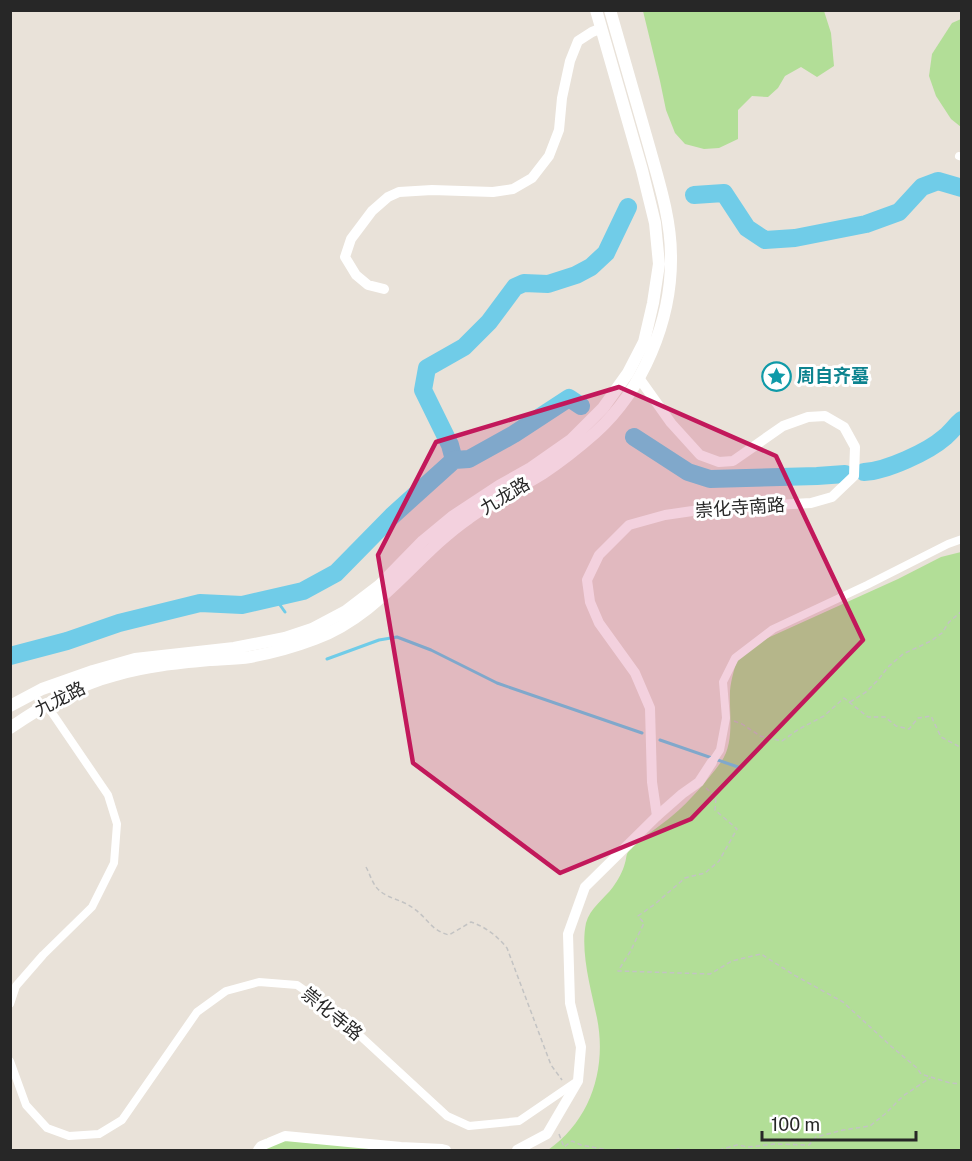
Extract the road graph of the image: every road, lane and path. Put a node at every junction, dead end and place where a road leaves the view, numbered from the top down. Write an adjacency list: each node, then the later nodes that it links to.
1 (597, 10): 3 (main road, 九龙路)
2 (610, 10): 5 (main road, 九龙路)
3 (602, 28): 4 (street); 10 (main road, 九龙路)
4 (384, 289)
5 (639, 378): 9 (main road, 九龙路); 16 (street, 崇化寺南路)
6 (962, 539): 11 (street)
7 (962, 611): 8 (path)
8 (849, 702): 11 (path); 13 (path)
9 (46, 704): 12 (main road, 九龙路); 18 (street)
10 (10, 706)
11 (726, 718): 14 (street)
12 (10, 728)
13 (962, 748)
14 (714, 759): 15 (street)
15 (699, 782): 16 (street); 20 (path)
16 (657, 816): 21 (street)
17 (366, 867): 23 (path)
18 (10, 1004)
19 (10, 1061): 23 (street, 崇化寺路)
20 (930, 1078): 22 (path); 32 (path)
21 (578, 1080): 23 (street, 崇化寺路); 24 (street)
22 (962, 1084)
23 (568, 1088)
24 (554, 1121): 25 (path); 28 (street)
25 (595, 1149): 29 (path)
26 (258, 1150): 27 (street)
27 (446, 1150)
28 (517, 1150)
29 (608, 1150)
30 (675, 1150): 31 (path)
31 (682, 1150)
32 (719, 1150)

